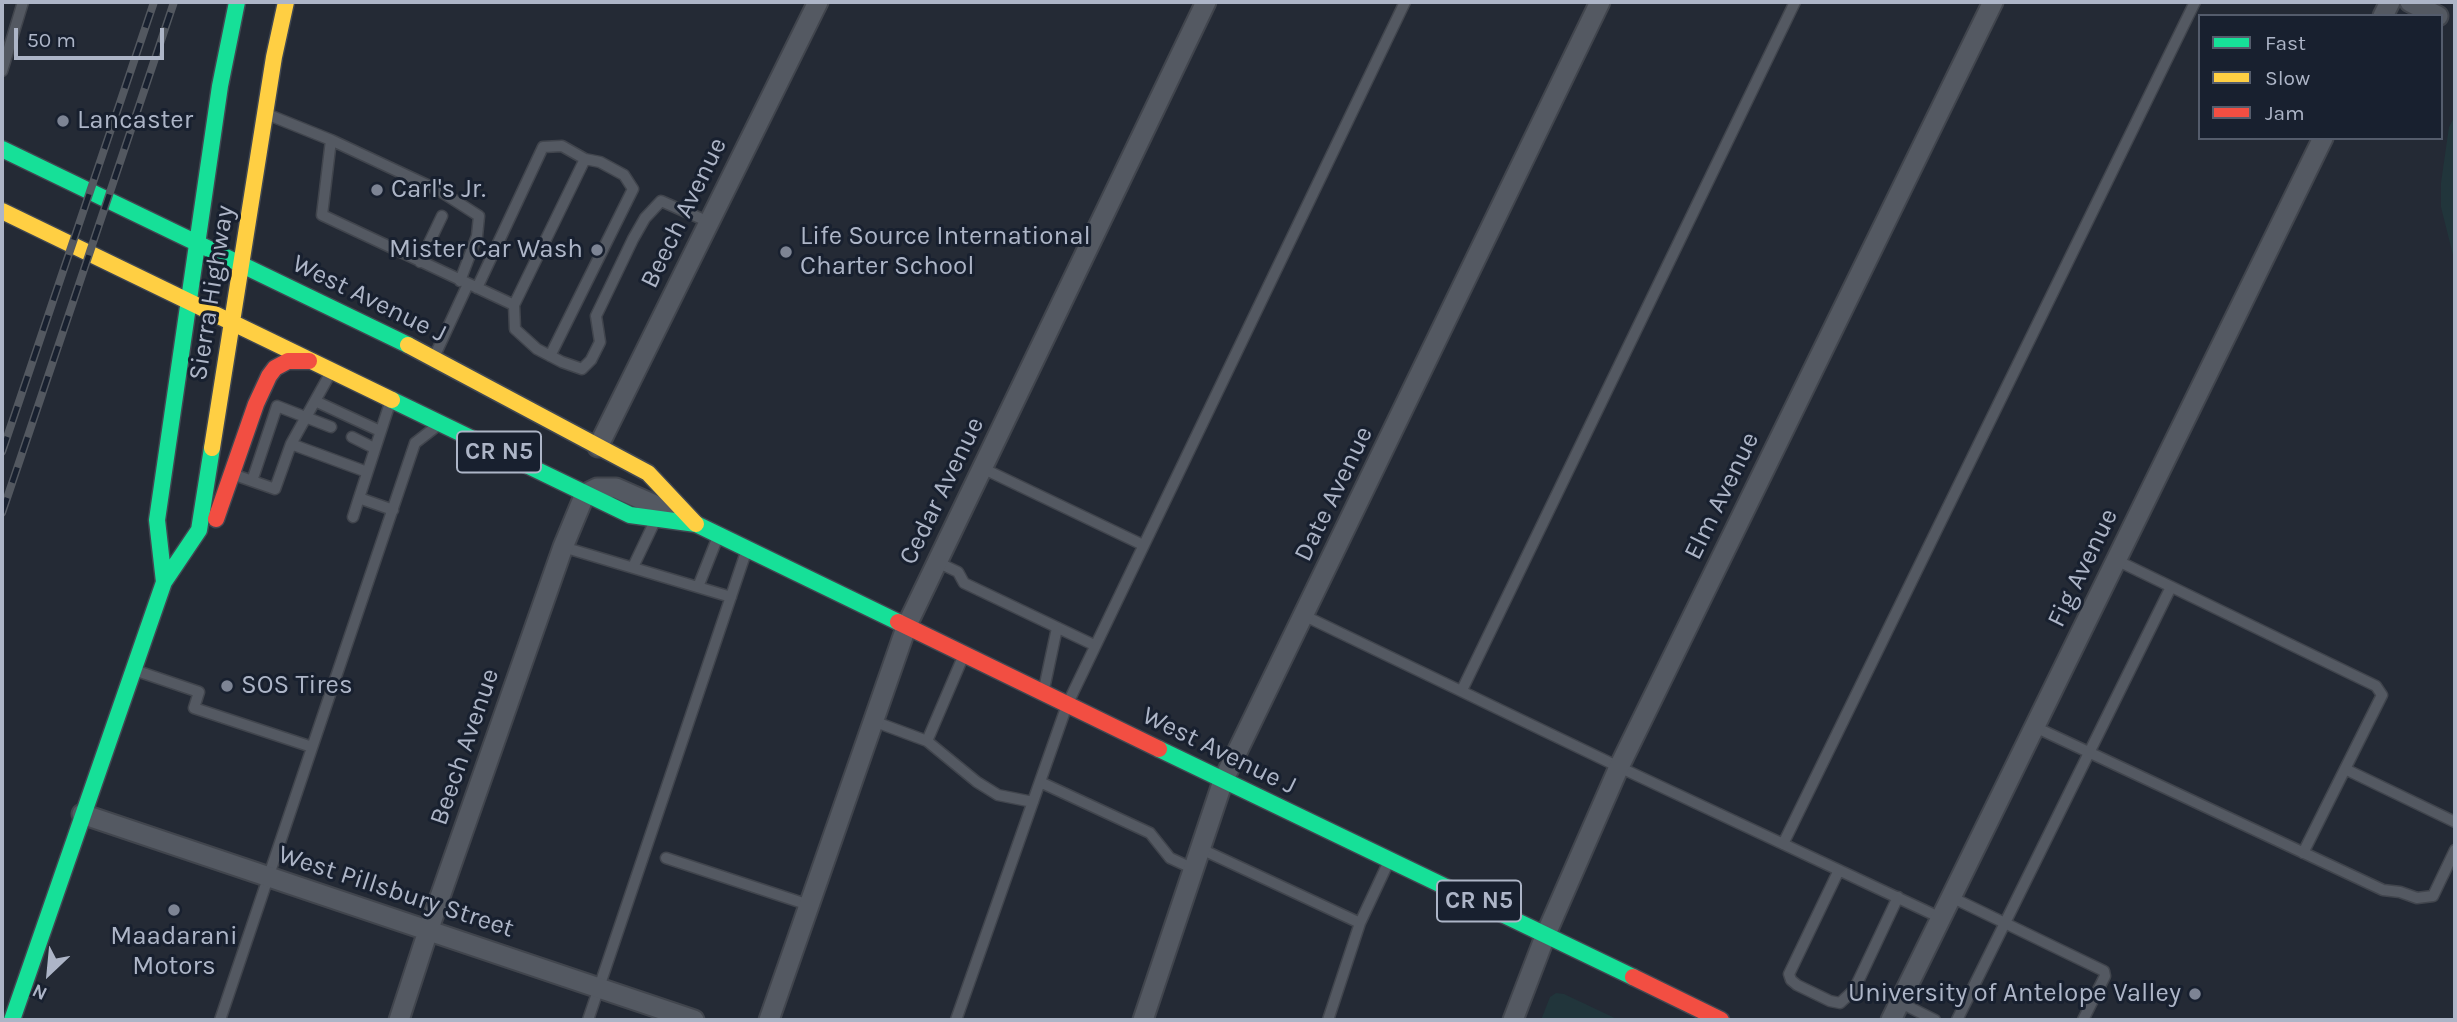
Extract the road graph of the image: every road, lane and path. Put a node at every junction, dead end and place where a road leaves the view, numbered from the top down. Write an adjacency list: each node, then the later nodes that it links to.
1 (23, 2): 13 (lane)
2 (237, 2): 22 (main road, Sierra Highway)
3 (286, 2): 14 (main road, Sierra Highway)
4 (818, 2): 21 (street, Beech Avenue)
5 (1206, 2): 43 (street, Cedar Avenue)
6 (1405, 2): 54 (lane)
7 (1600, 2): 66 (street, Date Avenue)
8 (1795, 2): 72 (lane)
9 (1993, 2): 80 (street, Elm Avenue)
10 (2195, 2): 87 (lane)
11 (2410, 2): 12 (street)
12 (2436, 14)
13 (2, 71)
14 (265, 114): 15 (lane); 24 (main road, Sierra Highway)
15 (331, 140): 23 (lane); 25 (lane)
16 (2322, 140): 58 (street, Fig Avenue)
17 (2, 149): 22 (main road, West Avenue J)
18 (585, 159): 25 (lane); 27 (lane); 29 (lane)
19 (2, 211): 26 (main road, West Avenue J / CR N5)
20 (442, 216): 23 (lane)
21 (709, 222): 29 (lane); 41 (street, Beech Avenue)
22 (197, 242): 24 (main road, West Avenue J); 26 (main road, Sierra Highway)
23 (420, 262): 25 (lane)
24 (241, 263): 28 (main road, Sierra Highway); 30 (main road, West Avenue J)
25 (468, 284): 27 (lane); 30 (lane)
26 (188, 302): 28 (main road, West Avenue J / CR N5); 62 (main road, Sierra Highway)
27 (514, 305): 29 (lane)
28 (231, 323): 31 (main road, West Avenue J / CR N5); 62 (main road, Sierra Highway)
29 (550, 356)
30 (434, 357): 41 (main road, West Avenue J)
31 (309, 360): 32 (main road, West Avenue J / CR N5); 45 (main road)
32 (331, 371): 33 (main road, West Avenue J / CR N5); 34 (lane)
33 (391, 400): 36 (main road, West Avenue J / CR N5); 38 (lane)
34 (315, 401): 35 (lane); 38 (lane)
35 (306, 417): 37 (lane); 40 (lane); 46 (lane)
36 (441, 424): 47 (main road, West Avenue J / CR N5); 49 (lane)
37 (331, 427)
38 (380, 431): 42 (lane)
39 (352, 437): 42 (lane)
40 (291, 444): 44 (lane); 46 (lane)
41 (598, 447): 52 (main road, West Avenue J)
42 (374, 448): 44 (lane)
43 (982, 468): 54 (lane); 59 (street, Cedar Avenue)
44 (367, 472): 48 (lane)
45 (232, 474): 46 (lane); 57 (main road)
46 (252, 481)
47 (585, 494): 51 (main road, West Avenue J / CR N5); 52 (street); 55 (street, Beech Avenue)
48 (359, 498): 49 (lane); 50 (lane)
49 (393, 510): 78 (lane)
50 (353, 517)
51 (656, 519): 52 (main road, West Avenue J / CR N5); 60 (lane)
52 (696, 524): 53 (main road, West Avenue J / CR N5)
53 (719, 534): 56 (main road, West Avenue J / CR N5); 64 (lane)
54 (1143, 545): 69 (lane)
55 (563, 547): 60 (lane); 102 (street, Beech Avenue)
56 (748, 548): 65 (lane); 67 (main road, West Avenue J / CR N5)
57 (204, 554)
58 (2116, 560): 63 (lane); 76 (street, Fig Avenue)
59 (937, 562): 67 (street, Cedar Avenue); 68 (lane)
60 (633, 567): 64 (lane)
61 (188, 570): 62 (main road)
62 (164, 582): 71 (main road, Sierra Highway)
63 (2171, 586): 79 (lane); 81 (lane)
64 (698, 587): 65 (lane)
65 (731, 597): 104 (lane)
66 (1305, 616): 72 (lane); 82 (street, Date Avenue)
67 (907, 625): 70 (main road, West Avenue J / CR N5); 75 (street, Cedar Avenue)
68 (1057, 628): 69 (lane); 73 (lane)
69 (1094, 645): 74 (lane)
70 (965, 654): 73 (main road, West Avenue J / CR N5); 77 (lane)
71 (135, 671): 78 (lane); 85 (main road, Sierra Highway)
72 (1462, 690): 80 (lane)
73 (1043, 692): 74 (main road, West Avenue J / CR N5)
74 (1067, 705): 82 (main road, West Avenue J / CR N5); 83 (lane)
75 (873, 721): 77 (lane); 98 (street, Cedar Avenue)
76 (2035, 727): 79 (lane); 97 (street, Fig Avenue)
77 (927, 741): 84 (lane)
78 (312, 747): 95 (lane)
79 (2089, 752): 90 (lane); 101 (lane)
80 (1619, 767): 87 (lane); 103 (street, Elm Avenue)
81 (2345, 769): 86 (lane); 90 (lane)
82 (1223, 781): 88 (street, Date Avenue); 92 (main road, West Avenue J / CR N5)
83 (1040, 782): 84 (lane); 93 (lane)
84 (1033, 802): 113 (lane)
85 (82, 814): 95 (street, West Pillsbury Street); 107 (main road, Sierra Highway)
86 (2455, 822)
87 (1783, 844): 94 (lane)
88 (1200, 849): 93 (street, Date Avenue); 100 (lane)
89 (2455, 850): 90 (lane)
90 (2303, 853)
91 (666, 858): 98 (lane)
92 (1390, 859): 100 (lane); 103 (main road, West Avenue J / CR N5)
93 (1194, 869): 114 (street, Date Avenue)
94 (1839, 870): 96 (lane); 96 (lane)
95 (268, 877): 102 (street, West Pillsbury Street); 108 (lane)
96 (1898, 897): 99 (lane)
97 (1951, 897): 99 (street, Fig Avenue); 101 (lane)
98 (809, 905): 112 (street, Cedar Avenue)
99 (1941, 918): 105 (street, Fig Avenue)
100 (1360, 923): 115 (lane)
101 (2006, 923): 119 (lane); 120 (lane)
102 (428, 931): 104 (street, West Pillsbury Street); 109 (street, Beech Avenue)
103 (1546, 934): 116 (street, Elm Avenue); 117 (main road, West Avenue J / CR N5)
104 (598, 988): 106 (street, West Pillsbury Street); 110 (lane)
105 (1895, 1011): 118 (lane)
106 (655, 1014): 111 (street, West Pillsbury Street)
107 (12, 1020)
108 (220, 1020)
109 (399, 1020)
110 (588, 1020)
111 (694, 1020)
112 (769, 1020)
113 (956, 1020)
114 (1143, 1020)
115 (1328, 1020)
116 (1513, 1020)
117 (1721, 1020)
118 (1936, 1020)
119 (1957, 1020)
120 (2084, 1020)

